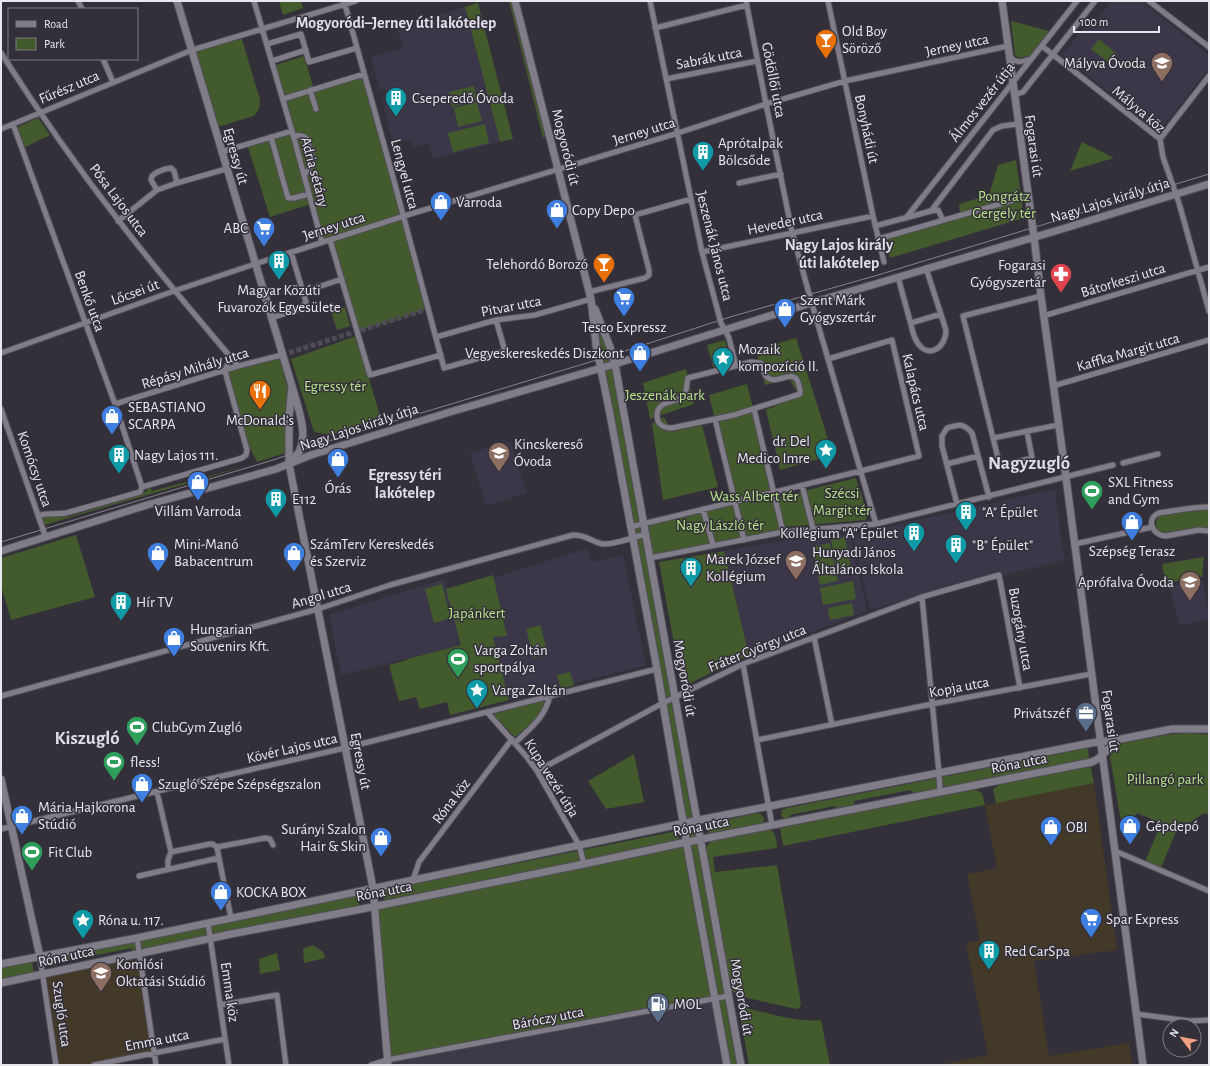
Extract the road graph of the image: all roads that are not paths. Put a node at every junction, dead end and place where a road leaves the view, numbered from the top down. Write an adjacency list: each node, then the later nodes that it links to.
1 (177, 1): 19 (street, Egressy út)
2 (254, 1): 14 (street, Adria sétány)
3 (356, 1): 11 (street, Fűrész utca)
4 (515, 1): 49 (street, Mogyoródi út)
5 (650, 1): 13 (street, Jeszenák János utca)
6 (828, 1): 31 (street, Bonyhádi út)
7 (1002, 1): 21 (street, Fogarasi út)
8 (1077, 1): 16 (street, Álmos vezér útja)
9 (1095, 1): 23 (street, Álmos vezér útja)
10 (1149, 1): 17 (street)
11 (344, 3): 14 (street, Fűrész utca); 18 (street, Lengyel utca)
12 (746, 3): 13 (street); 27 (street, Gödöllői utca)
13 (656, 28): 30 (street, Jeszenák János utca)
14 (262, 30): 15 (street, Adria sétány); 19 (street, Fűrész utca)
15 (267, 44): 20 (street); 26 (street, Adria sétány)
16 (1042, 46): 23 (street, Mályva köz); 24 (street, Álmos vezér útja)
17 (1209, 47)
18 (357, 48): 20 (street); 28 (street, Lengyel utca)
19 (192, 50): 32 (street, Fűrész utca); 47 (street, Egressy út)
20 (306, 50): 26 (street)
21 (1008, 50): 24 (street); 31 (street, Jerney utca); 33 (street, Fogarasi út)
22 (1, 53): 39 (street, Pósa Lajos utca)
23 (1053, 54): 35 (street, Álmos vezér útja); 46 (street, Mályva köz)
24 (1032, 59): 33 (street, Álmos vezér útja)
25 (103, 60): 32 (street)
26 (272, 61): 36 (street, Adria sétány)
27 (758, 61): 30 (street, Sabrák utca); 37 (street, Gödöllői utca)
28 (364, 74): 34 (street); 61 (street, Lengyel utca)
29 (1209, 76): 46 (street)
30 (666, 79): 44 (street, Jeszenák János utca)
31 (845, 81): 37 (street, Jerney utca); 62 (street, Bonyhádi út)
32 (113, 82): 39 (street, Fűrész utca)
33 (1012, 83): 35 (street, Fogarasi út); 63 (street, Álmos vezér útja)
34 (310, 90): 36 (street); 38 (street)
35 (1014, 95): 41 (street, Fogarasi út)
36 (283, 99): 43 (street, Adria sétány)
37 (766, 104): 44 (street, Jerney utca); 50 (street, Gödöllői utca)
38 (316, 109)
39 (40, 113): 40 (street, Fűrész utca); 65 (street, Pósa Lajos utca)
40 (13, 124): 42 (street, Fűrész utca); 91 (street, Benkő utca)
41 (1018, 124): 58 (street, Fogarasi út); 60 (street, Álmos vezér útja)
42 (1, 129)
43 (293, 133): 45 (street, Adria sétány); 51 (street, Adria sétány); 51 (street)
44 (678, 133): 49 (street, Jerney utca); 59 (street, Jeszenák János utca)
45 (271, 137): 47 (street, Adria sétány); 57 (street)
46 (1160, 139): 56 (street, Mályva köz)
47 (221, 152): 48 (street, Egressy út)
48 (226, 168): 52 (street); 75 (street, Egressy út)
49 (558, 169): 61 (street, Jerney utca); 83 (street, Mogyoródi út)
50 (781, 174): 53 (street); 67 (street, Gödöllői utca)
51 (304, 175): 57 (street, Adria sétány)
52 (177, 183): 55 (street); 55 (street)
53 (739, 183)
54 (1209, 184): 56 (street, Nagy Lajos király útja)
55 (157, 190): 65 (street)
56 (1176, 193): 68 (street, Nagy Lajos király útja); 78 (street, Mályva köz)
57 (309, 194): 71 (street, Adria sétány)
58 (1028, 196): 64 (street); 68 (street, Fogarasi út)
59 (691, 199): 73 (street, Jeszenák János utca); 83 (street, Pitvar utca)
60 (931, 211): 63 (street); 64 (street)
61 (404, 216): 70 (street, Jerney utca); 94 (street, Lengyel utca)
62 (873, 216): 66 (street, Bonyhádi út); 67 (street, Heveder utca)
63 (906, 218): 66 (street)
64 (943, 220): 69 (street)
65 (118, 221): 81 (street, Pósa Lajos utca)
66 (875, 226): 69 (street, Bonyhádi út)
67 (792, 232): 73 (street, Heveder utca); 85 (street, Gödöllői utca)
68 (1034, 237): 77 (street, Nagy Lajos király útja); 84 (street, Fogarasi út)
69 (878, 239): 74 (street, Bonyhádi út)
70 (330, 240): 71 (street, Jerney utca); 80 (street)
71 (322, 242): 72 (street, Jerney utca)
72 (291, 252): 75 (street, Jerney utca); 82 (street, Jerney utca)
73 (702, 252): 93 (street, Jeszenák János utca)
74 (884, 262)
75 (255, 264): 81 (street, Lőcsei út); 89 (street, Egressy út)
76 (1209, 267): 78 (street, Bátorkeszi utca)
77 (926, 268): 79 (street, Nagy Lajos király útja); 87 (street)
78 (1198, 271): 86 (street, Mályva köz); 88 (street, Bátorkeszi utca)
79 (898, 277): 85 (street, Nagy Lajos király útja); 92 (street)
80 (342, 279): 82 (street); 99 (street)
81 (174, 291): 91 (street, Lőcsei út); 97 (street, Pósa Lajos utca)
82 (303, 292): 89 (street)
83 (590, 296): 90 (street, Pitvar utca); 101 (street, Mogyoródi út); 104 (street, Mogyoródi út)
84 (1040, 296): 88 (street, Fogarasi út); 116 (street)
85 (811, 303): 93 (street, Nagy Lajos király útja); 100 (street)
86 (1209, 311)
87 (941, 314): 92 (street); 92 (street)
88 (1043, 316): 107 (street, Fogarasi út)
89 (271, 318): 98 (street, Egressy út)
90 (496, 320): 94 (street, Pitvar utca); 99 (street)
91 (85, 323): 96 (street, Lőcsei út); 108 (street, Benkő utca)
92 (910, 323)
93 (725, 330): 101 (street, Nagy Lajos király útja); 103 (street)
94 (436, 337): 99 (street, Lengyel utca)
95 (1209, 340): 107 (street, Kaffka Margit utca)
96 (1, 353)
97 (228, 354): 102 (street, Pósa Lajos utca); 105 (street)
98 (282, 355): 102 (street, Répásy Mihály utca); 106 (street, Egressy út)
99 (441, 355)
100 (828, 359): 123 (street); 123 (street, Kalapács utca)
101 (615, 364): 104 (street, Nagy Lajos király útja); 134 (street, Mogyoródi út)
102 (238, 366): 105 (street, Répásy Mihály utca)
103 (736, 366): 110 (street); 113 (street)
104 (601, 368): 120 (street, Nagy Lajos király útja); 136 (street, Mogyoródi út)
105 (225, 370): 108 (street, Répásy Mihály utca); 126 (street)
106 (292, 386): 111 (street, Egressy út); 112 (street, Egressy út)
107 (1053, 386): 114 (street, Fogarasi út)
108 (115, 404): 126 (street, Benkő utca)
109 (1, 409): 133 (street, Komócsy utca)
110 (754, 409): 113 (street); 127 (street)
111 (299, 415): 112 (street); 120 (street, Egressy út)
112 (289, 418): 120 (street, Egressy út)
113 (715, 419): 129 (street)
114 (1058, 425): 115 (street); 124 (street, Fogarasi út)
115 (1027, 431): 116 (street); 116 (street)
116 (993, 438)
117 (1158, 454): 119 (street)
118 (978, 456): 121 (street); 121 (street); 128 (street)
119 (1123, 462)
120 (289, 464): 143 (street, Nagy Lajos király útja); 151 (street, Egressy út)
121 (947, 464): 130 (street)
122 (1111, 465): 124 (street)
123 (861, 471): 125 (street); 135 (street)
124 (1066, 476): 128 (street); 145 (street, Fogarasi út)
125 (802, 485): 127 (street); 138 (street)
126 (142, 487): 133 (street)
127 (774, 492): 129 (street); 140 (street)
128 (989, 497): 130 (street)
129 (735, 502): 132 (street); 144 (street)
130 (957, 504): 135 (street)
131 (1209, 507): 137 (street)
132 (704, 509): 134 (street); 146 (street)
133 (38, 516): 143 (street, Komócsy utca)
134 (644, 523): 136 (street); 141 (street, Mogyoródi út)
135 (876, 524): 138 (street)
136 (630, 527): 142 (street, Mogyoródi út)
137 (1152, 527): 139 (street); 145 (street)
138 (813, 529): 140 (street)
139 (1209, 531)
140 (783, 532): 144 (street)
141 (646, 534): 142 (street, Angol utca); 148 (street, Mogyoródi út)
142 (632, 537): 151 (street, Angol utca); 154 (street, Mogyoródi út)
143 (46, 538): 147 (street, Nagy Lajos király útja)
144 (744, 540): 146 (street)
145 (1075, 544): 155 (street, Fogarasi út)
146 (713, 546): 148 (street)
147 (1, 551)
148 (650, 558): 159 (street, Mogyoródi út)
149 (1000, 575): 150 (street, Fráter György utca); 156 (street, Buzogány utca)
150 (922, 597): 152 (street, Fráter György utca); 161 (street)
151 (318, 609): 157 (street, Angol utca); 169 (street, Egressy út)
152 (814, 637): 153 (street, Fráter György utca); 163 (street)
153 (743, 664): 159 (street, Fráter György utca); 166 (street)
154 (657, 669): 158 (street, Kövér Lajos utca); 160 (street, Mogyoródi út)
155 (1091, 674): 156 (street, Kopja utca); 168 (street, Fogarasi út)
156 (1020, 688): 161 (street, Kopja utca)
157 (1, 696)
158 (550, 696): 162 (street, Kövér Lajos utca); 167 (street, Róna köz)
159 (676, 697): 160 (street, Fráter György utca); 177 (street, Mogyoródi út)
160 (663, 703): 171 (street, Fráter György utca); 178 (street, Mogyoródi út)
161 (932, 704): 163 (street, Kopja utca); 172 (street)
162 (487, 712): 167 (street, Kupa vezér útja); 169 (street, Kövér Lajos utca)
163 (832, 724): 166 (street, Kopja utca)
164 (1209, 729): 165 (street, Róna utca)
165 (1121, 739): 168 (street, Róna utca); 170 (street, Róna utca)
166 (757, 740): 176 (street)
167 (514, 741): 171 (street, Kupa vezér útja); 193 (street, Róna köz)
168 (1101, 742): 170 (street, Fogarasi út); 172 (street, Róna utca)
169 (345, 748): 174 (street, Kövér Lajos utca); 194 (street, Egressy út)
170 (1103, 756): 175 (street, Róna utca); 187 (street, Fogarasi út)
171 (537, 771): 185 (street, Kupa vezér útja)
172 (939, 773): 175 (street); 176 (street, Róna utca)
173 (1, 779): 180 (street, Szugló utca)
174 (157, 792): 180 (street, Kövér Lajos utca); 188 (street)
175 (940, 792): 179 (street, Róna utca)
176 (769, 807): 177 (street, Róna utca); 179 (street)
177 (697, 821): 178 (street, Róna utca); 182 (street, Mogyoródi út)
178 (683, 825): 183 (street, Mogyoródi út); 185 (street, Róna utca)
179 (772, 825): 182 (street, Róna utca)
180 (12, 826): 181 (street, Kövér Lajos utca); 202 (street, Szugló utca)
181 (1, 829)
182 (700, 839): 183 (street, Róna utca); 206 (street, Mogyoródi út)
183 (686, 842): 190 (street, Róna utca); 207 (street, Mogyoródi út)
184 (272, 845): 186 (street)
185 (579, 845): 190 (street, Kupa vezér útja); 193 (street, Róna utca)
186 (217, 847): 188 (street); 189 (street)
187 (1115, 851): 195 (street); 209 (street, Fogarasi út)
188 (172, 852): 191 (street)
189 (219, 858): 191 (street); 197 (street)
190 (584, 864): 196 (street, Róna utca)
191 (168, 869): 192 (street)
192 (139, 876)
193 (413, 880): 194 (street, Róna utca)
194 (372, 888): 196 (street, Egressy út); 197 (street, Róna utca)
195 (1209, 891)
196 (374, 906): 200 (street, Róna utca); 213 (street, Egressy út)
197 (231, 918): 198 (street, Róna utca)
198 (208, 923): 199 (street, Róna utca); 200 (street, Emma köz)
199 (137, 938): 201 (street); 202 (street, Róna utca)
200 (210, 939): 201 (street, Róna utca); 208 (street, Emma köz)
201 (140, 954): 204 (street, Róna utca); 212 (street)
202 (40, 957): 203 (street, Róna utca); 204 (street, Szugló utca)
203 (1, 964)
204 (43, 974): 205 (street, Róna utca); 214 (street, Szugló utca)
205 (1, 983)
206 (728, 996): 207 (street, Báróczy utca); 221 (street, Mogyoródi út)
207 (715, 998): 213 (street, Báróczy utca); 220 (street, Mogyoródi út)
208 (220, 1005): 211 (street, Emma köz); 218 (street)
209 (1136, 1014): 210 (street); 222 (street, Fogarasi út)
210 (1209, 1020)
211 (225, 1039): 212 (street, Emma utca); 217 (street, Emma köz)
212 (154, 1053): 215 (street, Emma utca); 216 (street)
213 (388, 1062): 219 (street, Báróczy utca)
214 (56, 1065)
215 (94, 1065)
216 (156, 1065)
217 (229, 1065)
218 (286, 1065)
219 (371, 1065)
220 (727, 1065)
221 (741, 1065)
222 (1143, 1065)

